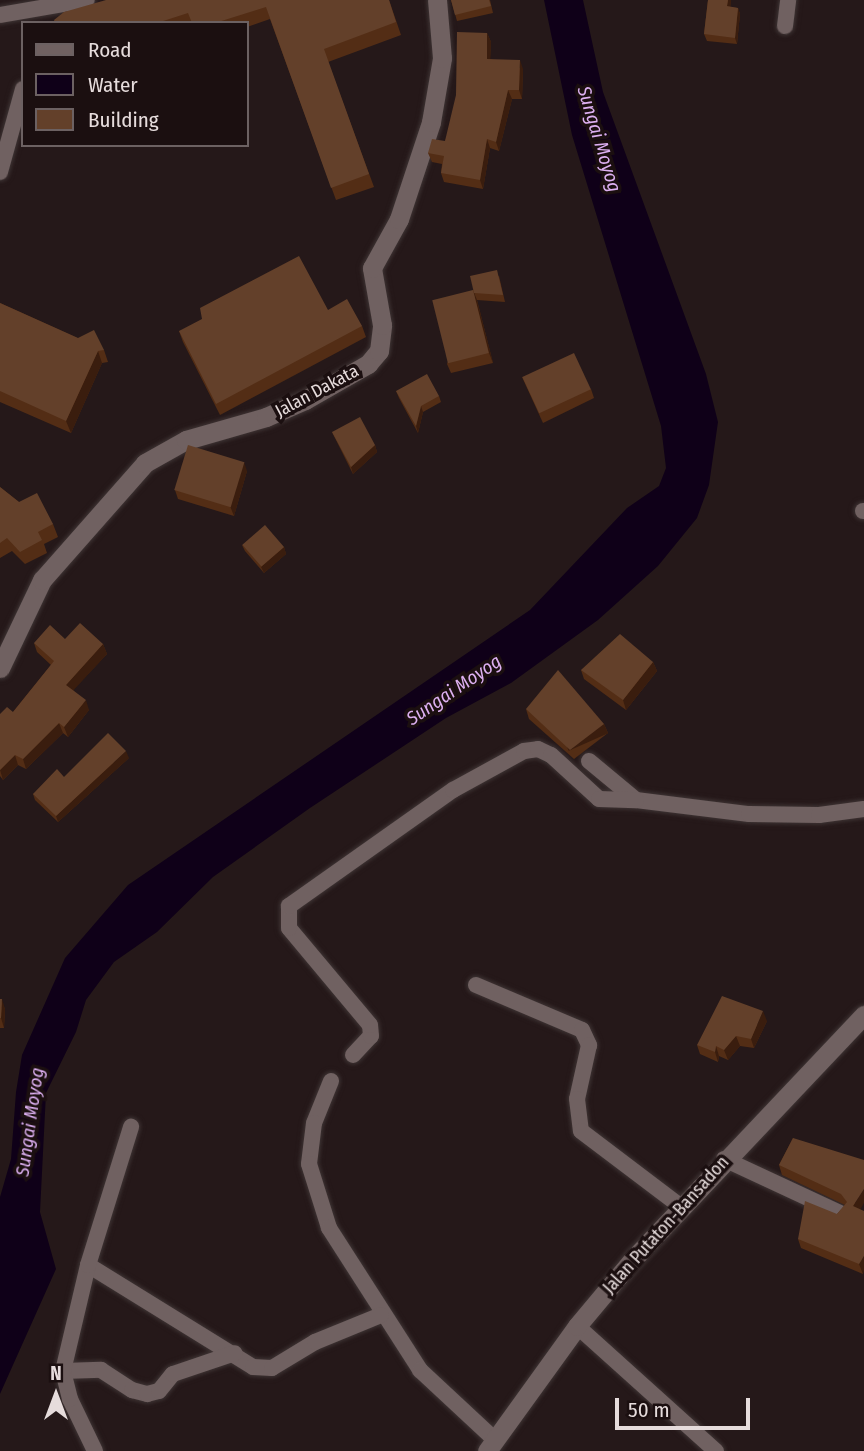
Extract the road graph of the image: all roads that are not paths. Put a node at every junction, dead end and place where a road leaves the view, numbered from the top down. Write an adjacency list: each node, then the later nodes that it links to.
1 (437, 0): 9 (street, Jalan Dakata)
2 (788, 0): 6 (street)
3 (75, 1): 4 (street); 5 (street)
4 (0, 15)
5 (57, 21)
6 (785, 26)
7 (21, 96): 8 (street)
8 (0, 173)
9 (0, 667)
10 (589, 761): 11 (street)
11 (636, 800): 12 (street); 15 (street)
12 (864, 809)
13 (476, 985): 19 (street)
14 (864, 1016): 18 (street, Jalan Putaton-Bansadon)
15 (353, 1055)
16 (331, 1082): 22 (street)
17 (131, 1127): 21 (street)
18 (724, 1159): 19 (street, Jalan Putaton-Bansadon); 20 (street)
19 (680, 1206): 23 (street, Jalan Putaton-Bansadon)
20 (840, 1213)
21 (88, 1265): 24 (street); 25 (street)
22 (382, 1315): 24 (street); 26 (street)
23 (577, 1326): 26 (street, Jalan Putaton-Bansadon); 28 (street)
24 (235, 1353): 25 (street)
25 (63, 1371): 27 (street)
26 (491, 1446)
27 (95, 1451)
28 (716, 1451)

